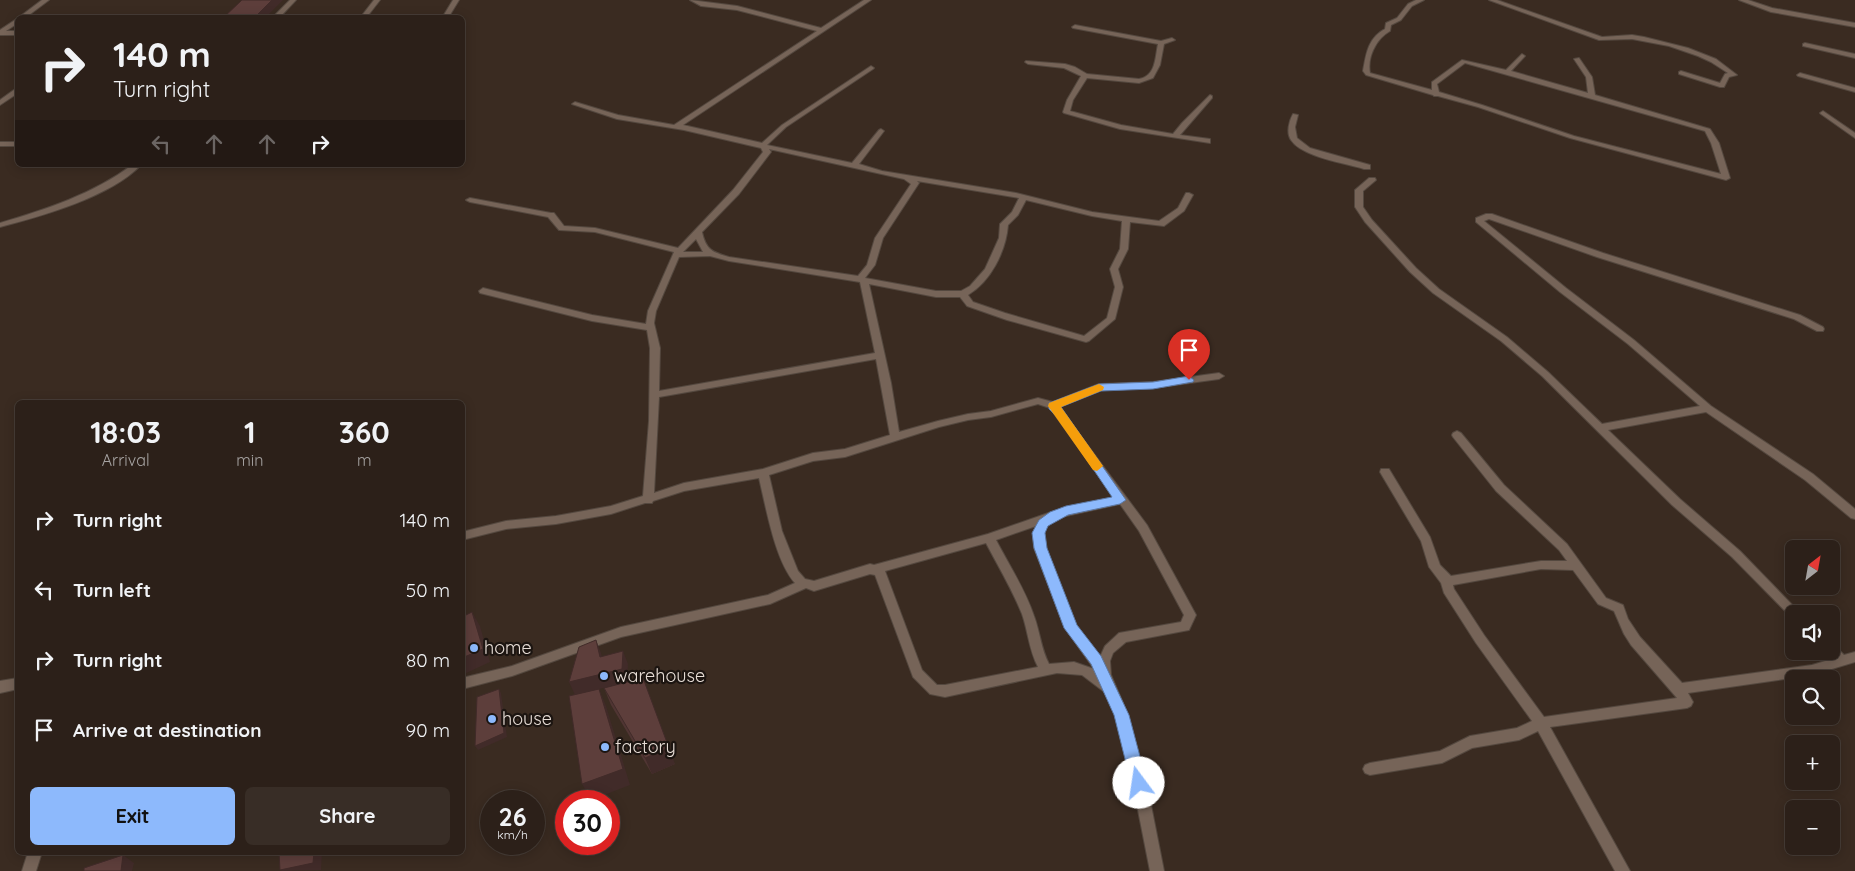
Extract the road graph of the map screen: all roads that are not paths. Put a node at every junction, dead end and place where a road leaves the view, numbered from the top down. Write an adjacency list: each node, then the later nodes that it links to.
1 (46, 0): 10 (street)
2 (293, 0): 11 (street)
3 (377, 0): 12 (street)
4 (456, 0): 13 (street)
5 (693, 0): 17 (street)
6 (868, 0): 17 (street)
7 (1421, 0): 36 (street)
8 (1492, 0): 31 (street)
9 (1742, 0): 15 (street)
10 (26, 15)
11 (278, 15)
12 (365, 15)
13 (447, 15)
14 (15, 22): 18 (street)
15 (1855, 25)
16 (1075, 27): 21 (street)
17 (821, 30): 43 (street)
18 (0, 33): 19 (street)
19 (15, 33)
20 (1172, 40): 21 (street)
21 (1161, 43): 33 (street)
22 (1805, 45): 25 (street)
23 (1057, 56): 28 (street)
24 (1522, 56): 30 (street)
25 (1855, 56)
26 (1577, 59): 37 (street)
27 (1028, 62): 28 (street)
28 (1070, 67): 33 (street)
29 (872, 68): 50 (street)
30 (1507, 72): 36 (street); 37 (street)
31 (1681, 73)
32 (1800, 75): 34 (street)
33 (1085, 76): 45 (street)
34 (1855, 90)
35 (15, 91): 39 (street)
36 (1436, 95): 37 (street)
37 (1592, 95)
38 (1210, 97): 45 (street)
39 (0, 103)
40 (576, 104): 43 (street)
41 (1823, 113): 46 (street)
42 (1295, 115): 53 (street)
43 (682, 128): 50 (street)
44 (881, 131): 51 (street)
45 (1175, 136): 47 (street)
46 (1855, 136)
47 (1207, 141)
48 (0, 144): 49 (street)
49 (15, 144)
50 (763, 145): 51 (street); 61 (street)
51 (854, 165): 54 (street)
52 (135, 167): 60 (street)
53 (1367, 167)
54 (901, 174): 57 (street); 64 (street)
55 (1372, 180): 76 (street)
56 (1189, 195): 59 (street)
57 (1023, 198): 59 (street); 66 (street)
58 (470, 200): 62 (street)
59 (1126, 219): 68 (street)
60 (0, 224)
61 (698, 232): 62 (street); 63 (street)
62 (678, 253): 63 (street); 69 (street)
63 (709, 254): 64 (street)
64 (862, 280): 66 (street); 71 (street)
65 (483, 291): 69 (street)
66 (963, 294): 68 (street)
67 (1005, 316): 68 (street)
68 (1014, 319)
69 (652, 328): 73 (street)
70 (1820, 329): 75 (street)
71 (880, 355): 73 (street); 78 (street)
72 (1219, 376): 74 (street)
73 (654, 395): 81 (street)
74 (1053, 406): 78 (street); 82 (street)
75 (1708, 408): 76 (street); 83 (street)
76 (1599, 428): 91 (street)
77 (1457, 435): 87 (street)
78 (895, 436): 80 (street)
79 (1386, 472): 88 (street)
80 (763, 473): 81 (street); 90 (street)
81 (648, 500): 85 (street)
82 (1120, 500): 84 (street); 95 (street)
83 (1855, 515)
84 (1052, 517): 86 (street); 95 (street)
85 (465, 535)
86 (989, 538): 89 (street); 94 (street)
87 (1574, 562): 88 (street); 99 (street)
88 (1435, 567): 101 (street)
89 (874, 570): 90 (street); 94 (street)
90 (806, 583): 96 (street)
91 (1786, 605)
92 (1855, 657): 93 (street)
93 (1841, 660): 99 (street)
94 (1046, 670): 100 (street)
95 (1105, 675): 100 (street)
96 (465, 683)
97 (15, 684): 98 (street)
98 (0, 687)
99 (1679, 689): 101 (street)
100 (1112, 692): 105 (street)
101 (1541, 723): 102 (street); 106 (street)
102 (1370, 769)
103 (34, 855): 104 (street)
104 (28, 871)
105 (1157, 871)
106 (1623, 871)

